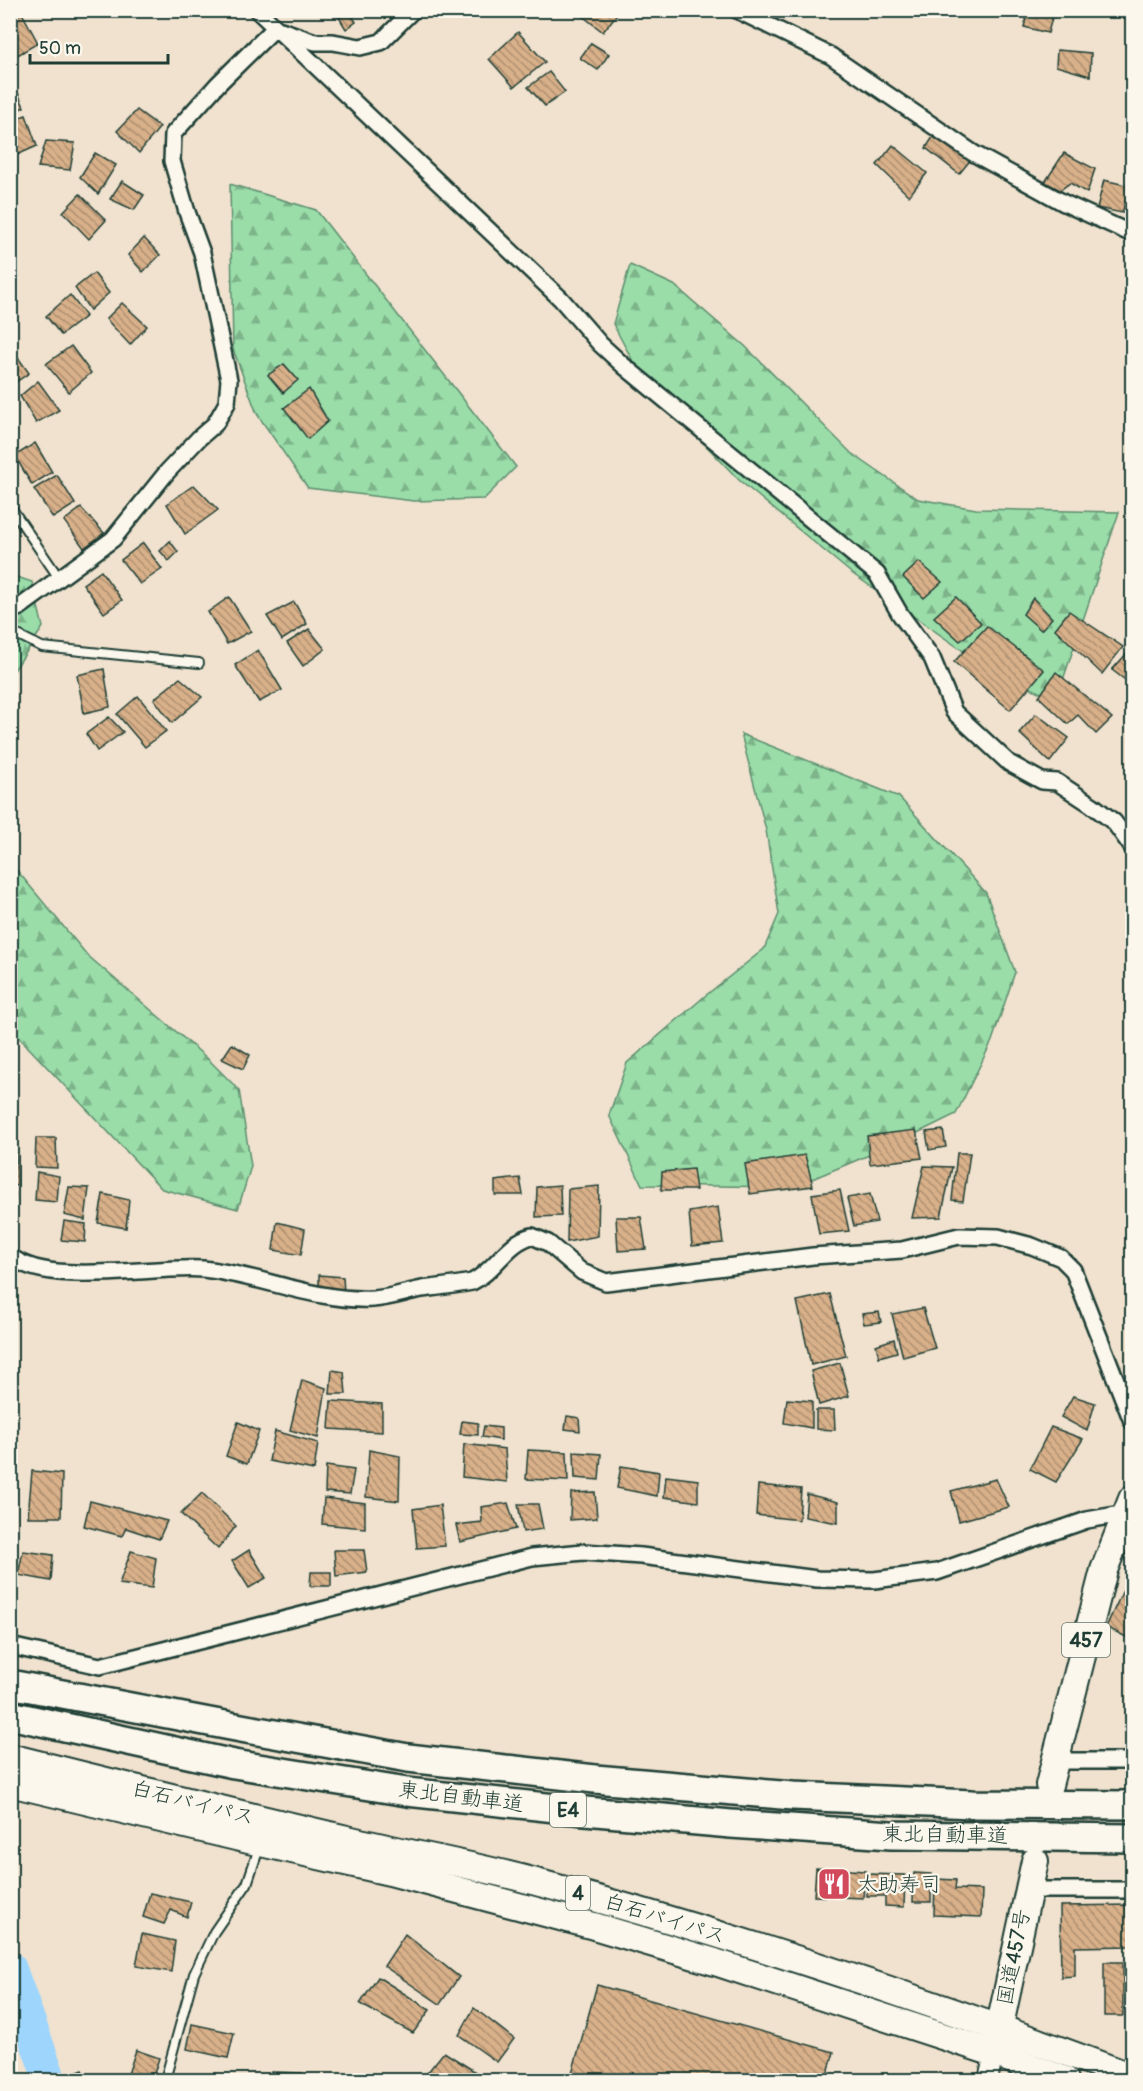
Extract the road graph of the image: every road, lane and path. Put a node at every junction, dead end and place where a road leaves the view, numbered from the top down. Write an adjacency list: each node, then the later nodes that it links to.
1 (257, 10): 5 (street)
2 (413, 10): 5 (street)
3 (737, 10): 4 (street)
4 (766, 17): 6 (street)
5 (275, 28): 8 (street); 12 (street)
6 (1132, 234)
7 (10, 506): 8 (lane)
8 (59, 578): 9 (street)
9 (10, 611)
10 (10, 631): 11 (lane)
11 (199, 663)
12 (1132, 847)
13 (10, 1256): 14 (street)
14 (1132, 1421)
15 (1130, 1506): 16 (street); 21 (highway, 457)
16 (10, 1646)
17 (10, 1684): 23 (highway, 東北自動車道 / E4)
18 (10, 1715): 24 (highway, 東北自動車道 / E4)
19 (10, 1757): 29 (highway, 白石バイパス / 4)
20 (1132, 1761): 21 (street)
21 (1052, 1773)
22 (10, 1783): 25 (highway, 白石バイパス / 4)
23 (1132, 1805)
24 (1132, 1838)
25 (261, 1843): 30 (highway, 白石バイパス / 4); 32 (lane)
26 (1035, 1861): 27 (highway, 国道457号)
27 (1028, 1890): 28 (street); 29 (highway, 国道457号)
28 (1132, 1890)
29 (1000, 2027): 30 (highway, 国道457号); 31 (highway, 白石バイパス / 4)
30 (994, 2054): 33 (street); 34 (highway, 白石バイパス / 4)
31 (1132, 2077)
32 (165, 2080)
33 (988, 2080)
34 (1065, 2080)

